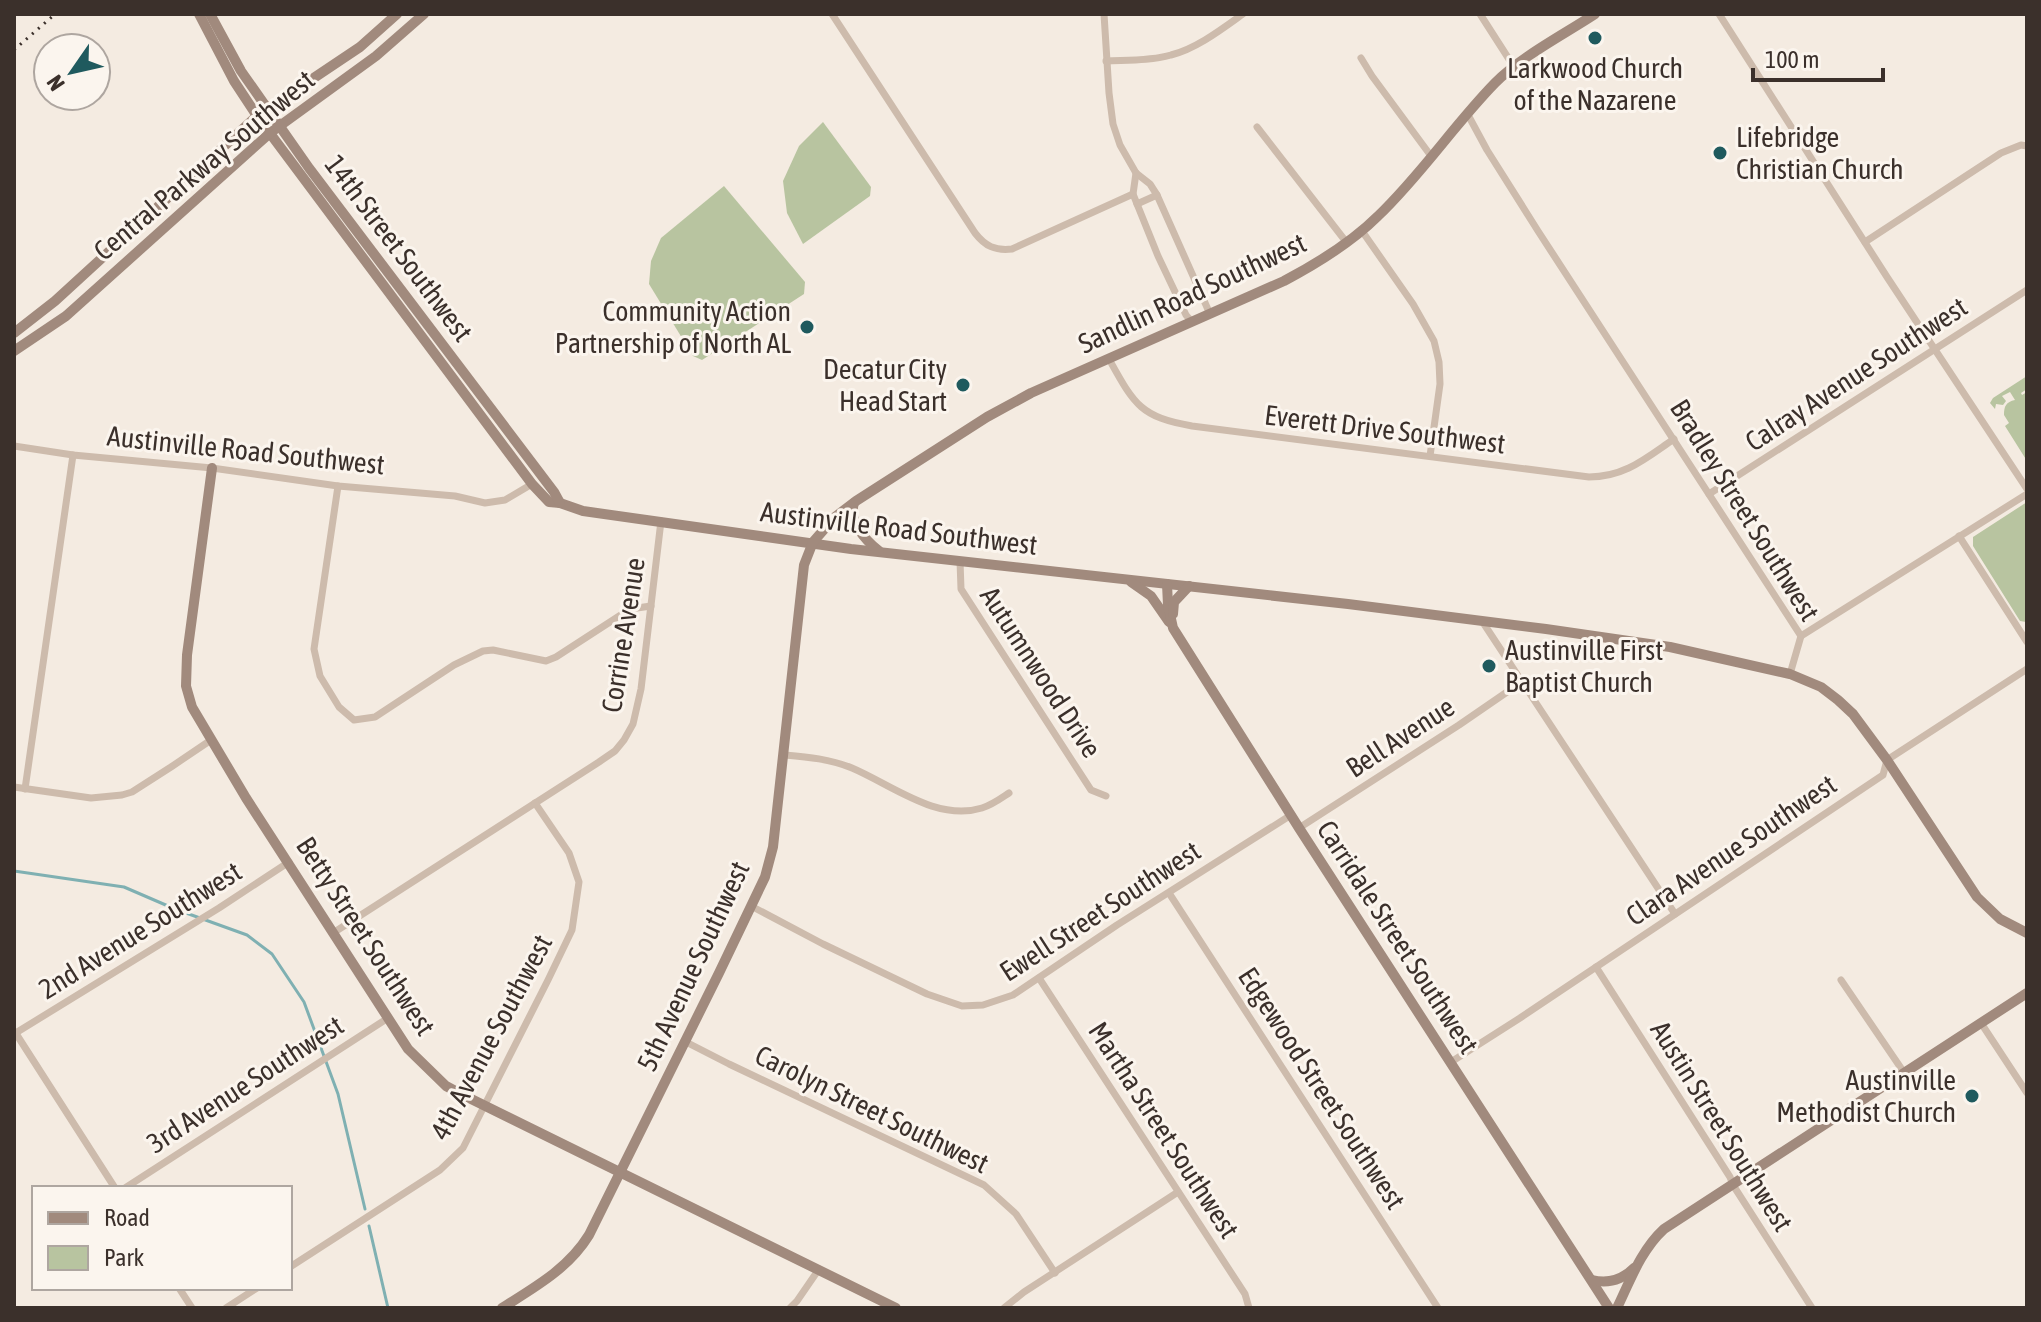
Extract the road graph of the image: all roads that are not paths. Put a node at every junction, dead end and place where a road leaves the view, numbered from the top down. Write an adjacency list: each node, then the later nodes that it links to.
1 (199, 14): 16 (street, 14th Street Southwest)
2 (210, 14): 14 (street, 14th Street Southwest)
3 (397, 14): 14 (street, Central Parkway Southwest)
4 (424, 14): 18 (street, Central Parkway Southwest)
5 (832, 14): 22 (street)
6 (1104, 14): 12 (street)
7 (1243, 14): 12 (street)
8 (1480, 14): 13 (street)
9 (1595, 14): 13 (street, Sandlin Road Southwest)
10 (1719, 14): 26 (street)
11 (1361, 58): 20 (street)
12 (1106, 61): 21 (street)
13 (1514, 67): 15 (street, Sandlin Road Southwest)
14 (268, 109): 16 (street, Central Parkway Southwest); 18 (street, 14th Street Southwest)
15 (1467, 113): 20 (street, Sandlin Road Southwest); 35 (street, Bradley Street Southwest)
16 (257, 116): 18 (street, 14th Street Southwest); 31 (street, Central Parkway Southwest)
17 (1257, 127): 27 (street)
18 (275, 130): 33 (street, Central Parkway Southwest); 40 (street, 14th Street Southwest); 45 (street, 14th Street Southwest)
19 (2027, 146): 26 (street)
20 (1431, 156): 25 (street, Sandlin Road Southwest)
21 (1136, 173): 22 (street); 23 (street)
22 (1133, 194): 24 (street)
23 (1157, 195): 24 (street); 29 (street)
24 (1137, 204): 30 (street)
25 (1362, 231): 27 (street, Sandlin Road Southwest); 38 (street)
26 (1865, 242): 32 (street)
27 (1347, 243): 29 (street, Sandlin Road Southwest)
28 (2027, 290): 32 (street, Calray Avenue Southwest)
29 (1210, 314): 30 (street, Sandlin Road Southwest)
30 (1192, 322): 34 (street, Sandlin Road Southwest)
31 (14, 333)
32 (1934, 349): 42 (street); 43 (street, Calray Avenue Southwest)
33 (14, 351)
34 (1109, 359): 38 (street, Everett Drive Southwest); 44 (street, Sandlin Road Southwest)
35 (1674, 439): 38 (street, Everett Drive Southwest); 43 (street, Bradley Street Southwest)
36 (14, 446): 37 (street, Austinville Road Southwest)
37 (73, 455): 39 (street, Austinville Road Southwest); 66 (street)
38 (1430, 456)
39 (212, 468): 41 (street, Austinville Road Southwest); 62 (street, Betty Street Southwest)
40 (532, 484): 41 (street, Austinville Road Southwest); 45 (street, Austinville Road Southwest)
41 (338, 486): 54 (street)
42 (2027, 491): 47 (street)
43 (1709, 494): 57 (street, Bradley Street Southwest)
44 (856, 501): 48 (street, Sandlin Road Southwest); 49 (street)
45 (560, 503): 46 (street, Austinville Road Southwest)
46 (661, 521): 48 (street, Austinville Road Southwest); 54 (street, Corrine Avenue)
47 (1959, 536): 57 (street); 58 (street)
48 (813, 542): 49 (street, Austinville Road Southwest); 63 (street, 5th Avenue Southwest)
49 (879, 551): 50 (street, Austinville Road Southwest)
50 (960, 561): 51 (street, Austinville Road Southwest); 68 (street, Autumnwood Drive)
51 (1130, 581): 52 (street, Austinville Road Southwest); 56 (street)
52 (1167, 584): 53 (street, Austinville Road Southwest); 56 (street, Carridale Street Southwest)
53 (1189, 586): 55 (street, Austinville Road Southwest); 56 (street)
54 (651, 606): 69 (street, Corrine Avenue)
55 (1482, 621): 60 (street, Austinville Road Southwest); 61 (street)
56 (1173, 628): 70 (street, Carridale Street Southwest)
57 (1801, 636): 60 (street, Bradley Street Southwest)
58 (2027, 642)
59 (2027, 669): 64 (street, Clara Avenue Southwest)
60 (1790, 674): 64 (street)
61 (1523, 681): 71 (street, Bell Avenue); 75 (street)
62 (211, 740): 66 (street); 72 (street, Betty Street Southwest)
63 (785, 755): 67 (street); 74 (street, 5th Avenue Southwest)
64 (1887, 760): 75 (street, Clara Avenue Southwest); 77 (street)
65 (14, 787): 66 (street)
66 (25, 789)
67 (1009, 793)
68 (1106, 796)
69 (535, 803): 76 (street, Corrine Avenue); 89 (street, 4th Avenue Southwest)
70 (1291, 815): 71 (street, Carridale Street Southwest); 73 (street, Ewell Street Southwest)
71 (1299, 828): 86 (street, Carridale Street Southwest)
72 (289, 862): 76 (street, Betty Street Southwest); 84 (street, 2nd Avenue Southwest)
73 (1169, 893): 79 (street, Ewell Street Southwest); 109 (street, Edgewood Street Southwest)
74 (751, 906): 79 (street, Ewell Street Southwest); 85 (street, 5th Avenue Southwest)
75 (1675, 914): 78 (street, Clara Avenue Southwest)
76 (333, 933): 82 (street, Betty Street Southwest)
77 (2027, 933)
78 (1596, 967): 86 (street, Clara Avenue Southwest); 91 (street, Austin Street Southwest)
79 (1039, 978): 94 (street, Martha Street Southwest)
80 (1841, 980): 87 (street)
81 (2027, 993): 83 (street)
82 (388, 1018): 89 (street, Betty Street Southwest); 93 (street, 3rd Avenue Southwest)
83 (1981, 1023): 87 (street); 88 (street)
84 (15, 1033): 92 (street)
85 (684, 1041): 90 (street, 5th Avenue Southwest); 98 (street, Carolyn Street Southwest)
86 (1451, 1062): 99 (street, Carridale Street Southwest)
87 (1905, 1074): 91 (street)
88 (2027, 1093)
89 (484, 1107): 90 (street, Betty Street Southwest); 96 (street, 4th Avenue Southwest)
90 (620, 1171): 97 (street, Betty Street Southwest); 104 (street, 5th Avenue Southwest)
91 (1733, 1185): 95 (street); 112 (street, Austin Street Southwest)
92 (114, 1186)
93 (128, 1186)
94 (1178, 1192): 98 (street); 108 (street, Martha Street Southwest)
95 (1638, 1264): 99 (street); 111 (street)
96 (292, 1266)
97 (819, 1269): 105 (street); 106 (street, Betty Street Southwest)
98 (1055, 1273): 107 (street)
99 (1592, 1280): 110 (street, Carridale Street Southwest)
100 (180, 1290): 102 (street)
101 (254, 1290): 103 (street)
102 (192, 1308)
103 (226, 1308)
104 (502, 1308)
105 (790, 1308)
106 (896, 1308)
107 (1004, 1308)
108 (1249, 1308)
109 (1438, 1308)
110 (1609, 1308)
111 (1617, 1308)
112 (1812, 1308)

